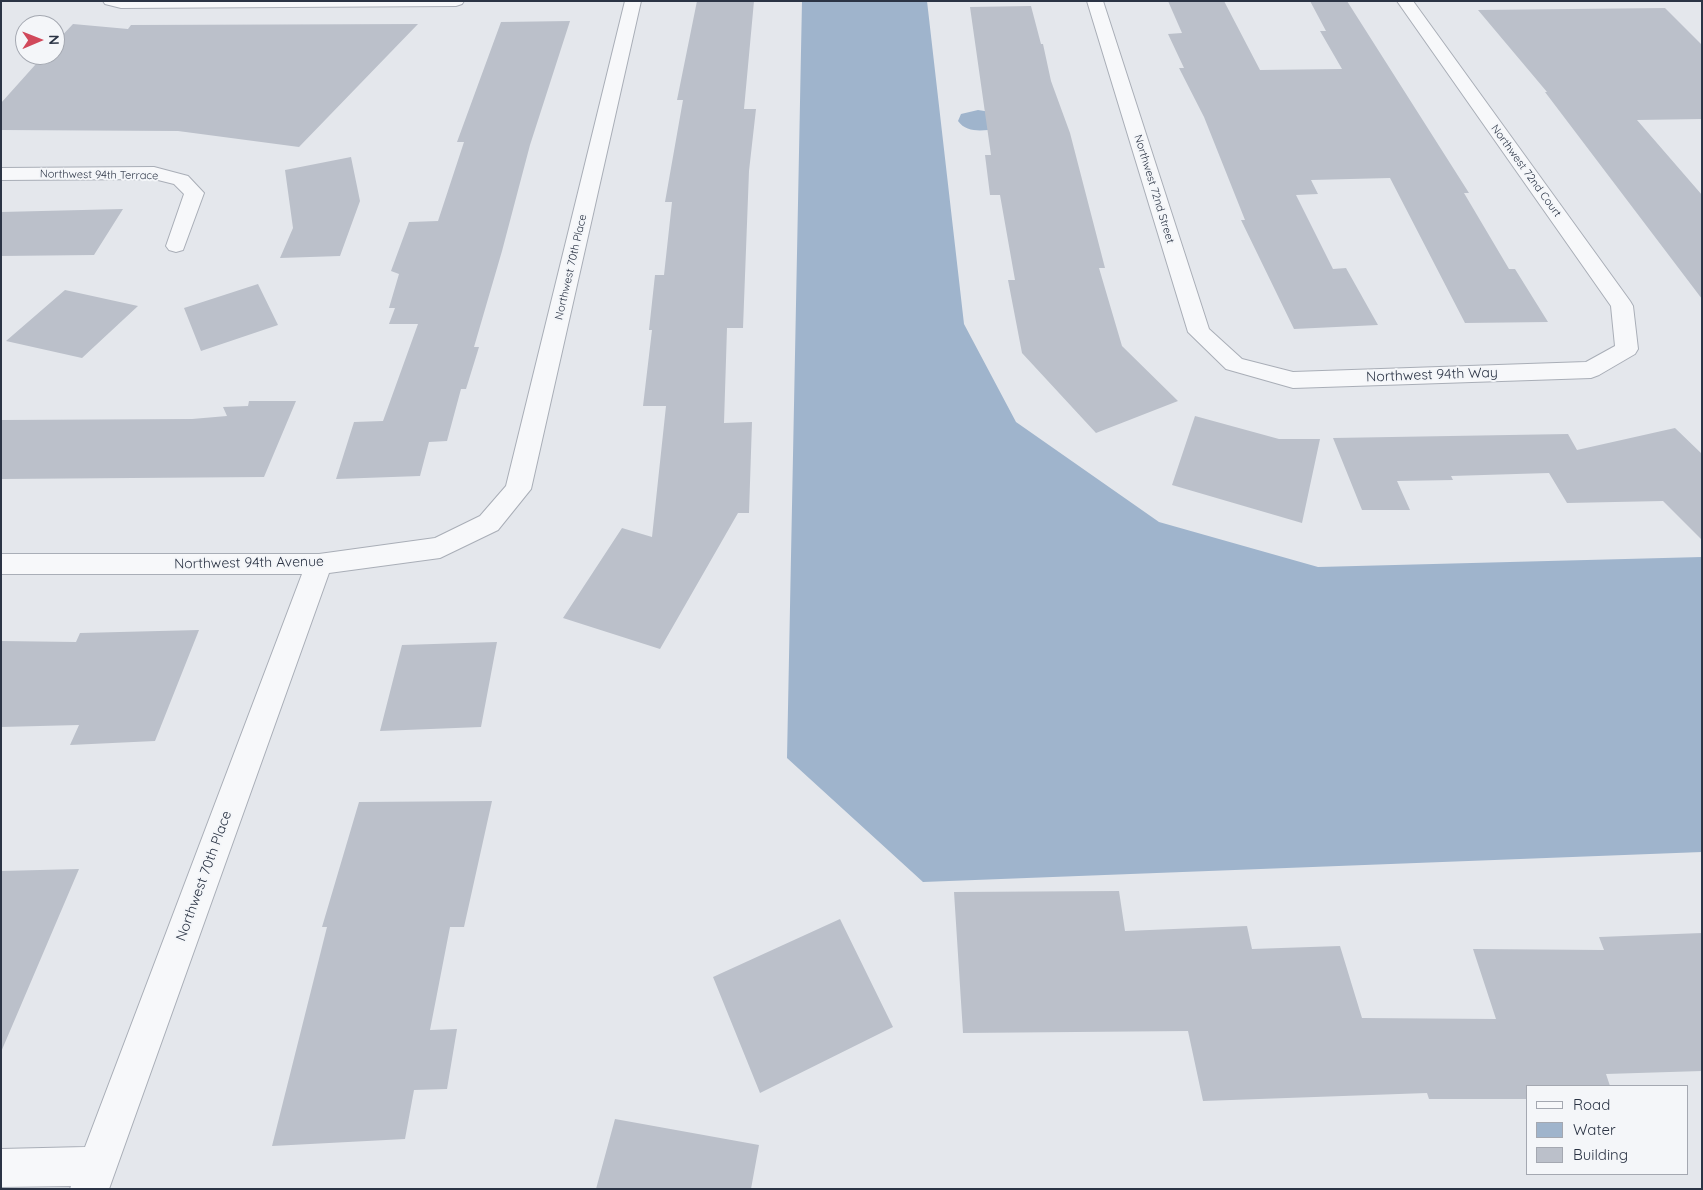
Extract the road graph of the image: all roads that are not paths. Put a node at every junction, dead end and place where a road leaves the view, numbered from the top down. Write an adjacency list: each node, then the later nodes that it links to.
1 (111, 1): 2 (street)
2 (456, 1)
3 (633, 1): 10 (street, Northwest 70th Place)
4 (1095, 1): 9 (street, Northwest 72nd Street)
5 (1404, 1): 8 (street, Northwest 72nd Court)
6 (1, 174): 7 (street, Northwest 94th Terrace)
7 (176, 246)
8 (1627, 349): 9 (street, Northwest 94th Way)
9 (1234, 364)
10 (489, 523): 12 (street, Northwest 94th Avenue)
11 (1, 564): 12 (street, Northwest 94th Avenue)
12 (319, 564): 14 (street, Northwest 70th Place)
13 (1, 1168): 14 (street)
14 (94, 1178)

